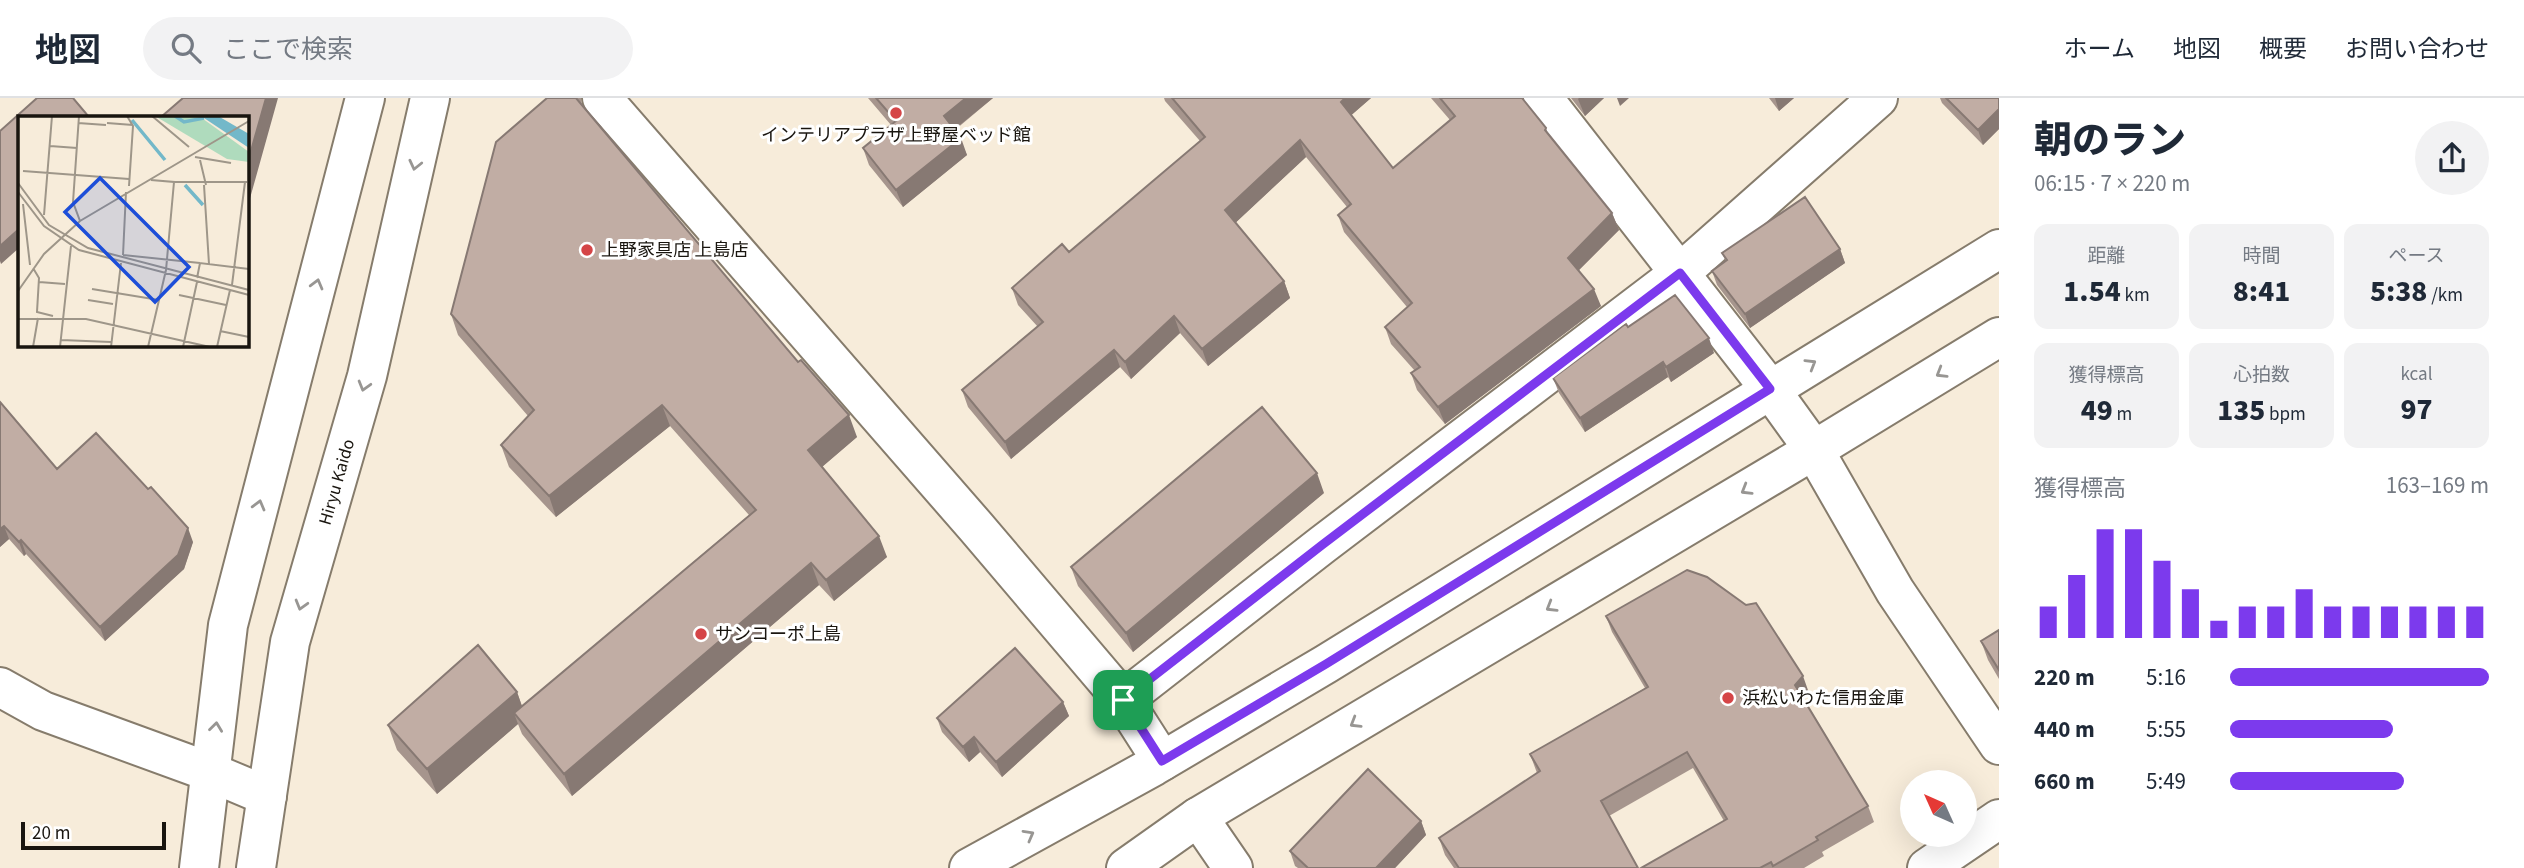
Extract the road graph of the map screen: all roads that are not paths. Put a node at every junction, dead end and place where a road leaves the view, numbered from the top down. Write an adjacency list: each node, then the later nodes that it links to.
1 (365, 98): 15 (main road, one-way to 1)
2 (430, 98): 16 (main road, Hiryu Kaido, one-way to 16)
3 (602, 98): 12 (main road)
4 (1543, 98): 7 (main road)
5 (1878, 98): 7 (main road)
6 (1999, 249): 9 (main road, one-way to 6)
7 (1680, 273): 9 (main road); 12 (main road)
8 (1999, 337): 10 (main road, one-way to 10)
9 (1770, 389): 10 (main road); 14 (main road)
10 (1814, 450): 13 (main road); 17 (main road, one-way to 17)
11 (0, 687): 15 (main road)
12 (1123, 700): 14 (main road)
13 (1999, 745)
14 (1162, 761): 21 (main road, one-way to 14)
15 (210, 772): 16 (main road); 19 (main road)
16 (267, 796): 20 (main road, Hiryu Kaido)
17 (1198, 817): 22 (main road); 23 (main road)
18 (1999, 820): 24 (main road)
19 (199, 868)
20 (256, 868)
21 (969, 868)
22 (1126, 868)
23 (1233, 868)
24 (1927, 868)

